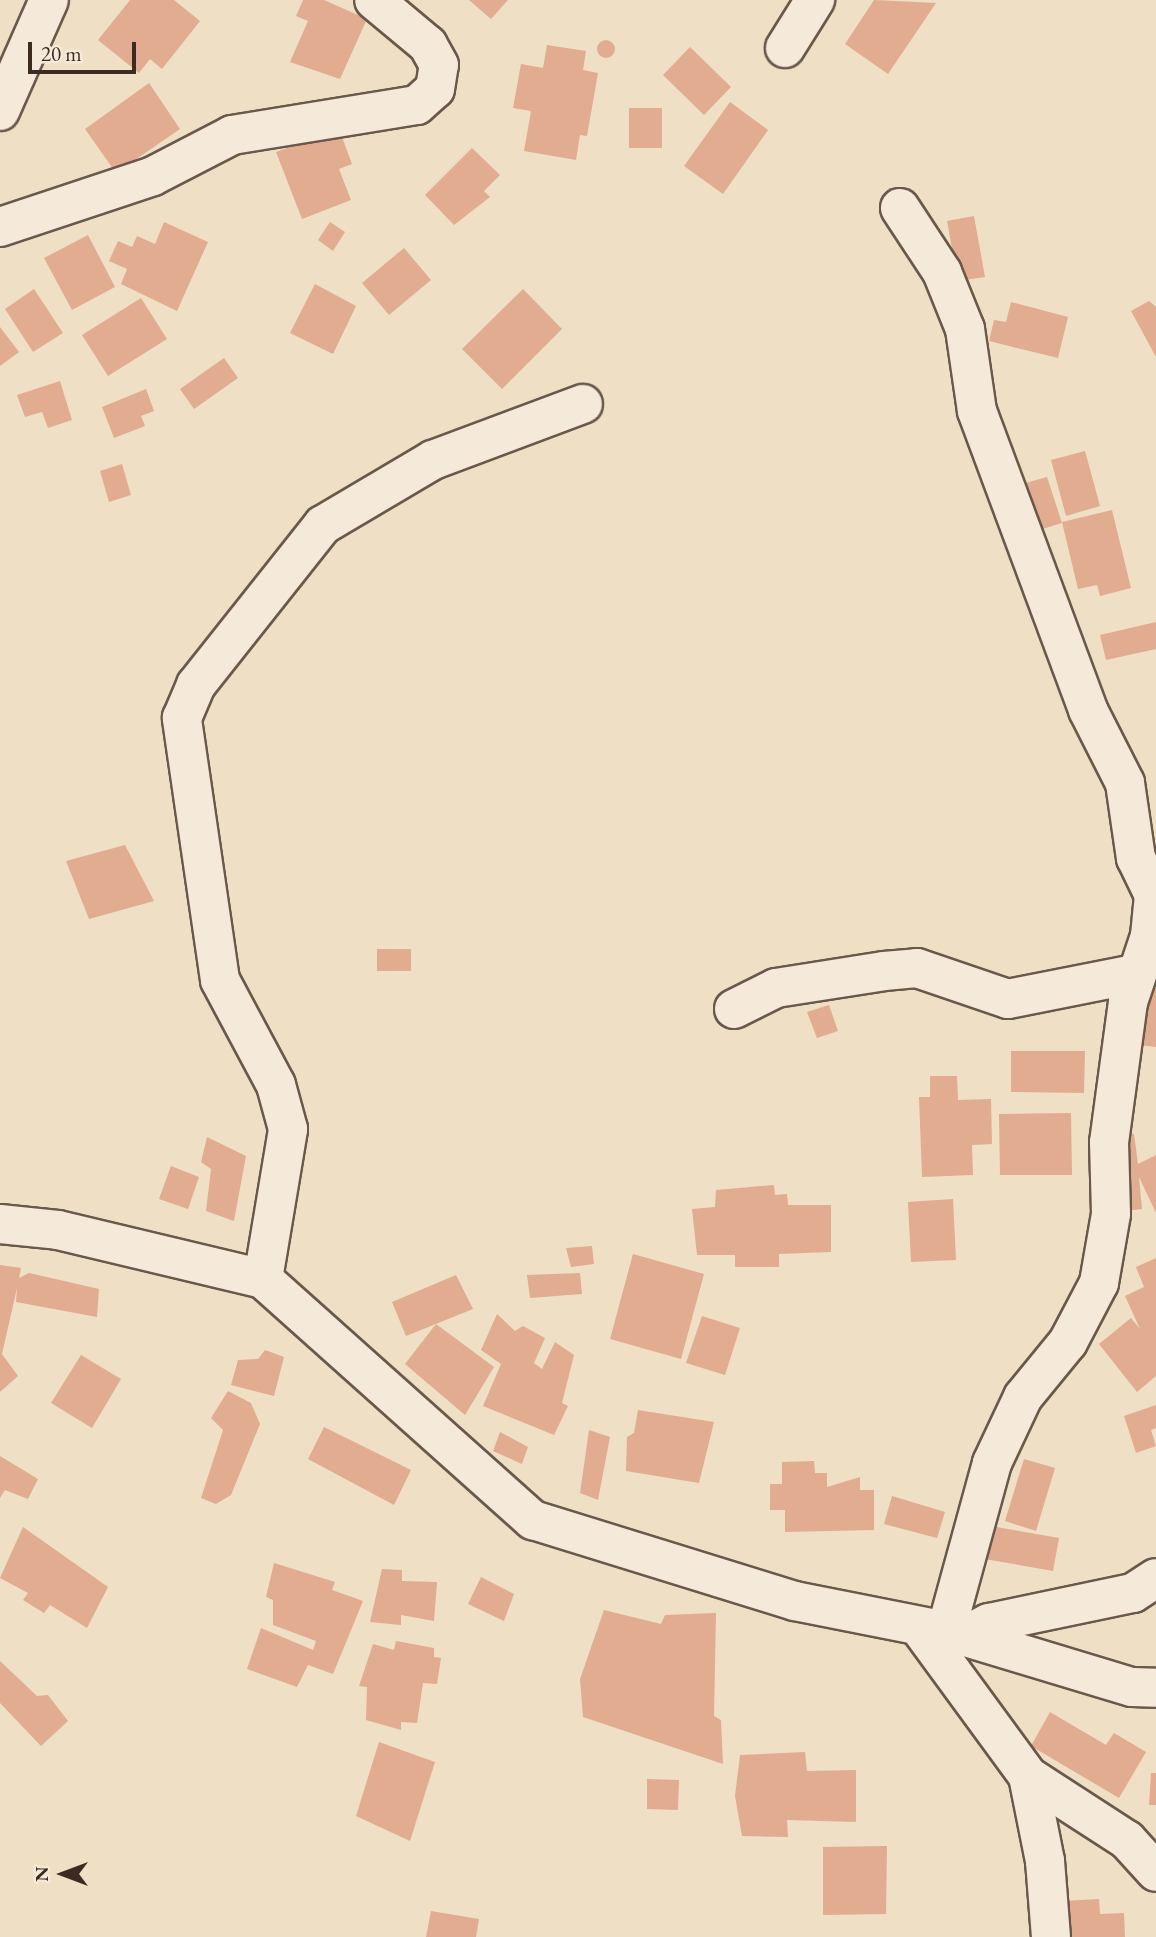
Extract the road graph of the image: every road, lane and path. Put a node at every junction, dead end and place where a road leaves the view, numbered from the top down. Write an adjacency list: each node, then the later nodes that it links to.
1 (49, 0): 5 (street)
2 (374, 0): 7 (street)
3 (815, 0): 4 (street)
4 (785, 47)
5 (0, 111)
6 (900, 208): 9 (street)
7 (0, 227)
8 (583, 404): 12 (street)
9 (1134, 974): 10 (street); 14 (street)
10 (734, 1009)
11 (0, 1224): 12 (street)
12 (263, 1279): 14 (street)
13 (1156, 1578): 14 (street)
14 (944, 1631): 15 (street); 16 (street)
15 (1156, 1688)
16 (1028, 1776): 17 (street); 18 (street)
17 (1156, 1872)
18 (1051, 1937)

